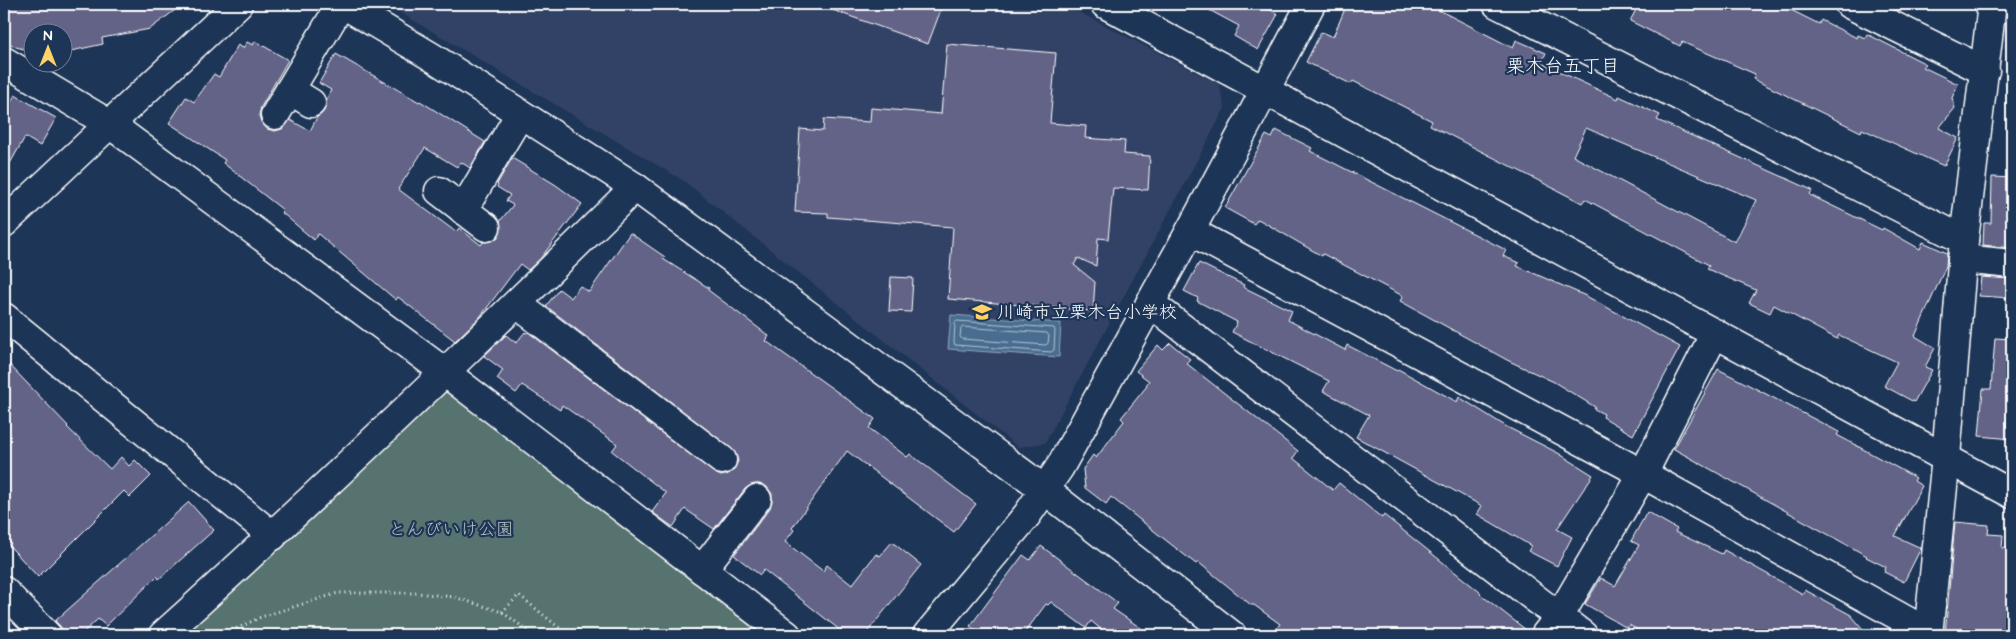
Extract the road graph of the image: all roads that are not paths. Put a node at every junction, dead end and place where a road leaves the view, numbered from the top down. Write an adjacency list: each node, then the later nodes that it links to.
1 (238, 4): 13 (street)
2 (342, 4): 11 (street); 12 (street)
3 (1105, 4): 10 (street)
4 (1311, 4): 10 (street)
5 (1497, 4): 20 (street)
6 (1849, 4): 9 (street)
7 (1992, 4): 9 (street)
8 (4, 62): 13 (street)
9 (1985, 71): 20 (street)
10 (1264, 90): 19 (street); 25 (street)
11 (275, 114)
12 (520, 114): 14 (street); 16 (street)
13 (111, 125): 17 (street); 26 (street)
14 (636, 187): 23 (street); 30 (street)
15 (439, 191): 16 (street)
16 (463, 210): 18 (street)
17 (4, 222)
18 (486, 227)
19 (1190, 231): 22 (street); 29 (street)
20 (1963, 250): 21 (street); 27 (street)
21 (2012, 264)
22 (1150, 303): 30 (street); 36 (street)
23 (517, 304): 26 (street); 28 (street)
24 (4, 317): 33 (street)
25 (1715, 333): 27 (street); 29 (street)
26 (446, 373): 33 (street); 34 (street)
27 (1946, 457): 31 (street); 37 (street)
28 (722, 460)
29 (1643, 474): 36 (street); 37 (street)
30 (1045, 490): 41 (street); 42 (street)
31 (2012, 494)
32 (757, 499): 34 (street)
33 (273, 536): 39 (street)
34 (702, 570): 40 (street)
35 (4, 591): 38 (street)
36 (1552, 626): 43 (street)
37 (1929, 634)
38 (47, 635)
39 (163, 635)
40 (787, 635)
41 (927, 635)
42 (1232, 635)
43 (1583, 635)

